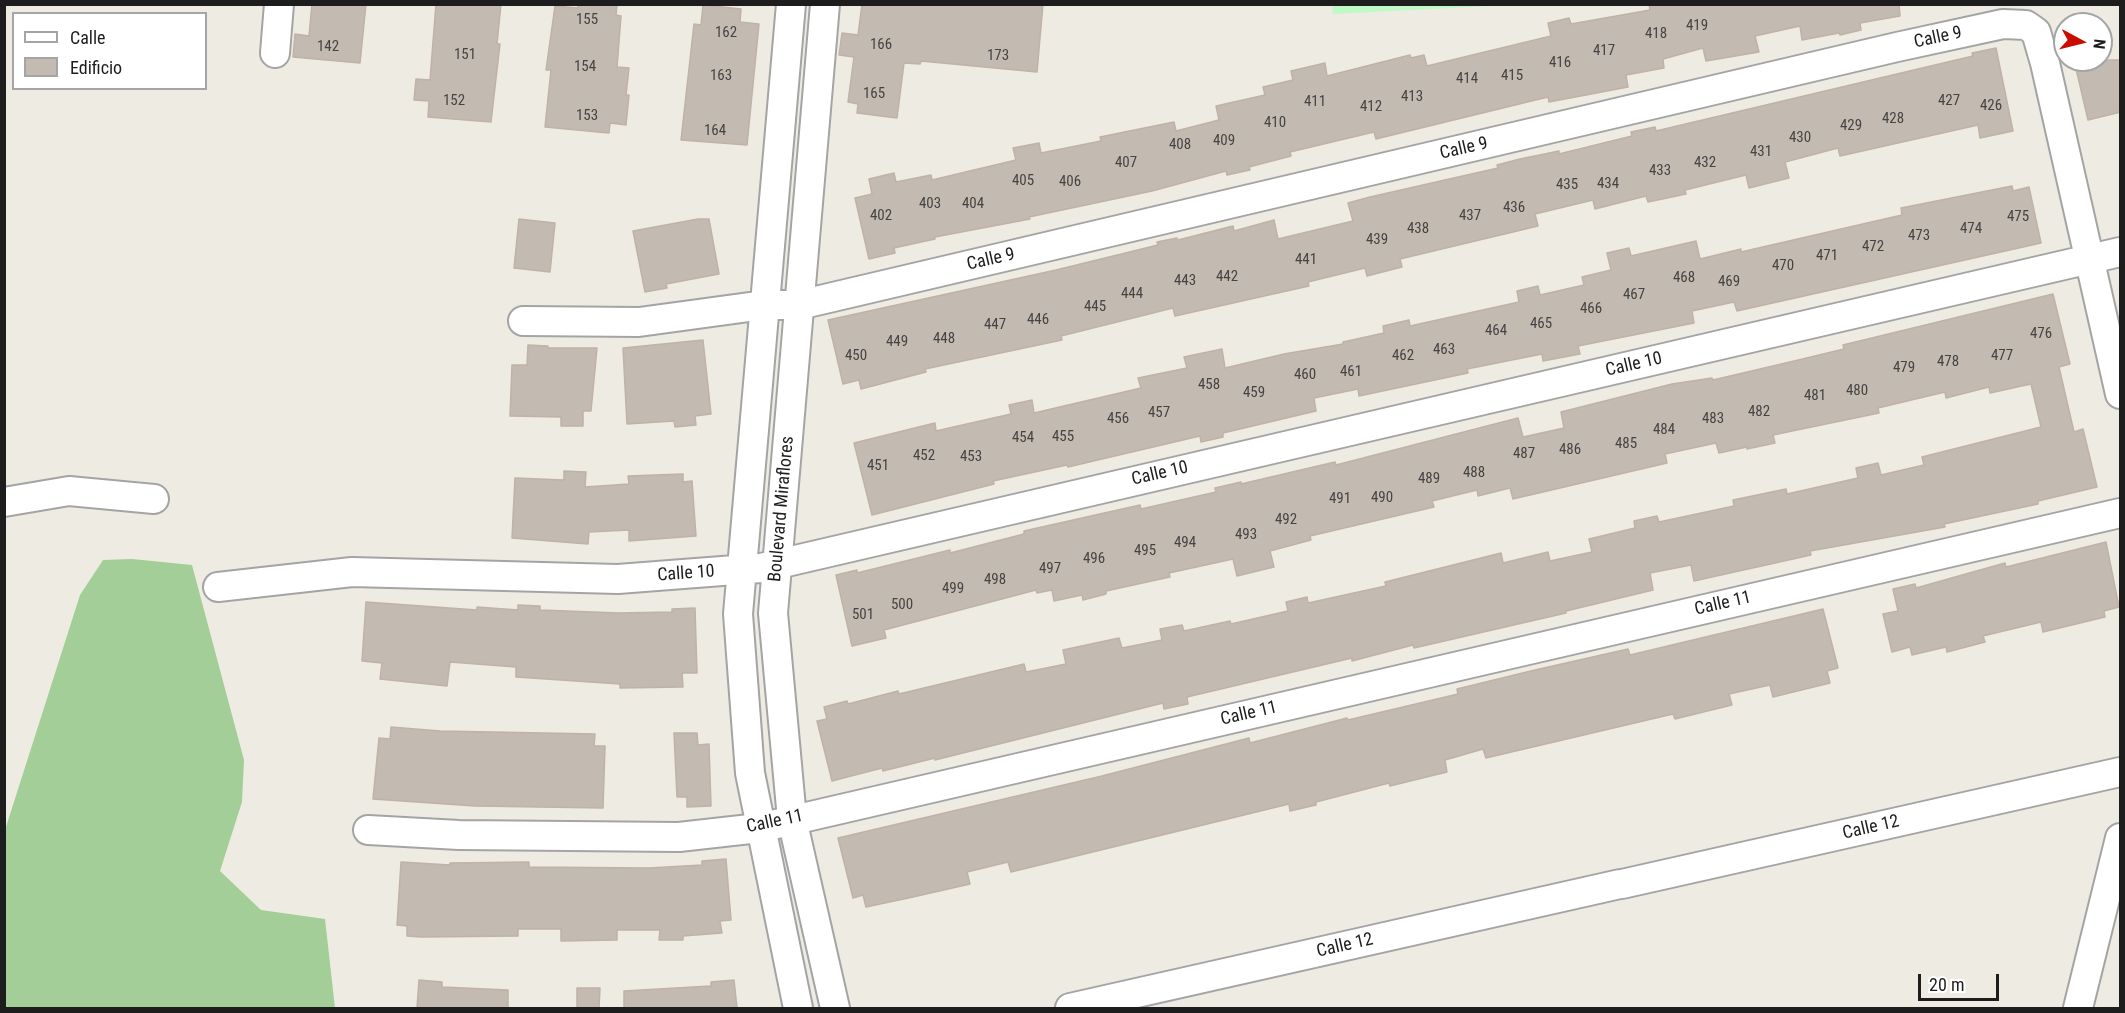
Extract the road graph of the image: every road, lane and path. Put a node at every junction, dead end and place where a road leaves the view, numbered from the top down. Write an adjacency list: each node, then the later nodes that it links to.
1 (279, 4): 4 (street)
2 (791, 4): 7 (street, Boulevard Miraflores)
3 (825, 4): 8 (street, Boulevard Miraflores)
4 (274, 53)
5 (2121, 252): 6 (street, Calle 10)
6 (2091, 259): 8 (street, Calle 9); 10 (street, Calle 9); 14 (street, Calle 10)
7 (764, 305): 8 (street, Calle 9); 9 (street, Calle 9); 15 (street, Boulevard Miraflores)
8 (799, 305): 14 (street, Boulevard Miraflores)
9 (523, 321)
10 (2121, 394)
11 (154, 499): 12 (street)
12 (4, 502)
13 (2121, 513): 18 (street, Calle 11)
14 (777, 562): 15 (street, Calle 10); 18 (street, Boulevard Miraflores)
15 (740, 570): 16 (street, Calle 10); 19 (street, Boulevard Miraflores)
16 (218, 587)
17 (2121, 772): 24 (street, Calle 12)
18 (792, 819): 19 (street, Calle 11); 23 (street, Boulevard Miraflores)
19 (759, 828): 20 (street, Calle 11); 22 (street, Boulevard Miraflores)
20 (369, 830)
21 (2121, 838): 25 (street)
22 (798, 1008)
23 (835, 1008)
24 (1070, 1008)
25 (2078, 1008)

